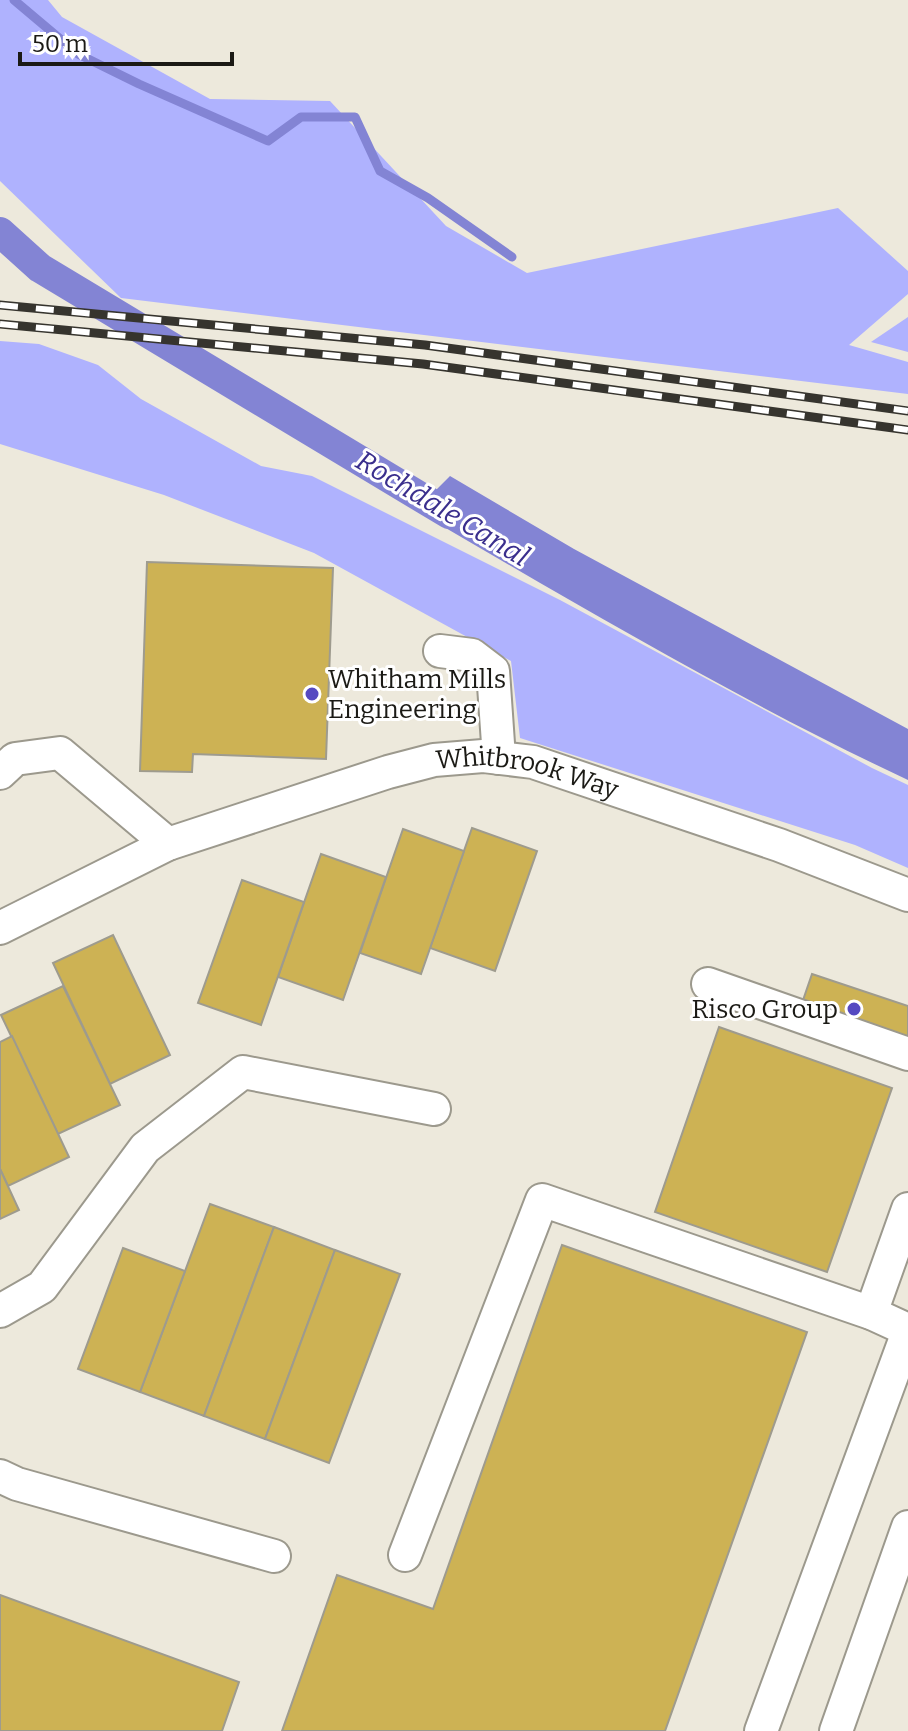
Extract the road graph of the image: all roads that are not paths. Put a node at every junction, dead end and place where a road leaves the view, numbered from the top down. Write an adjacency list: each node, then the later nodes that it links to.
1 (440, 651): 2 (street)
2 (499, 758): 4 (street, Whitbrook Way); 5 (street, Whitbrook Way)
3 (0, 773): 4 (street)
4 (156, 851): 6 (street, Whitbrook Way)
5 (908, 895)
6 (0, 928)
7 (708, 984): 8 (street)
8 (908, 1054)
9 (434, 1109): 11 (street)
10 (908, 1209): 12 (street)
11 (0, 1311)
12 (871, 1313): 13 (street); 16 (street)
13 (908, 1331): 18 (street)
14 (0, 1476): 17 (street)
15 (908, 1527): 19 (street)
16 (405, 1555)
17 (274, 1556)
18 (761, 1731)
19 (836, 1731)

